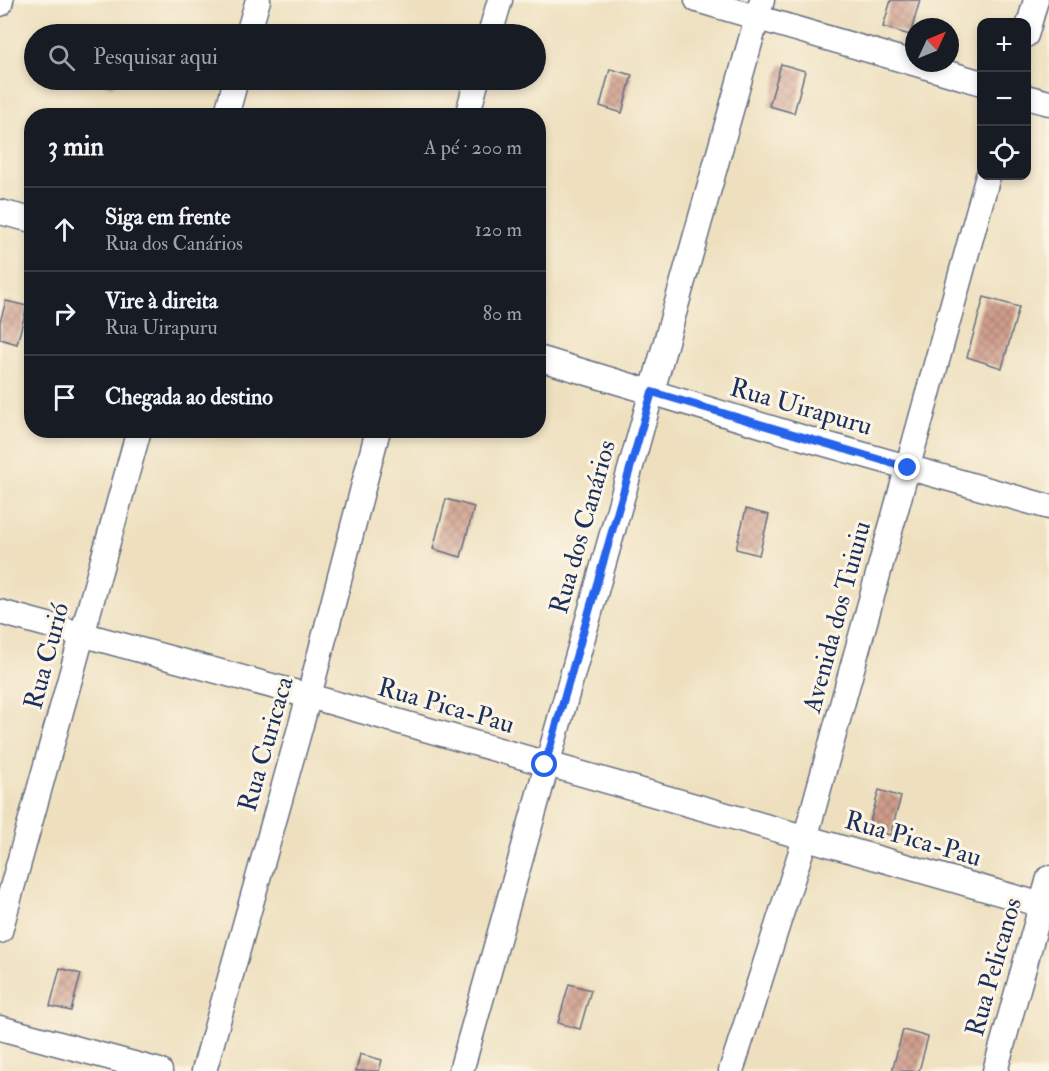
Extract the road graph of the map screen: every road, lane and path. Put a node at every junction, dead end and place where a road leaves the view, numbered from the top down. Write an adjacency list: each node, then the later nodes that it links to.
1 (258, 0): 7 (street)
2 (500, 0): 8 (street)
3 (697, 0): 5 (street)
4 (1036, 0): 6 (street)
5 (759, 8): 9 (street); 20 (street, Rua dos Canários)
6 (1031, 18)
7 (251, 24)
8 (493, 24)
9 (977, 82)
10 (233, 90): 14 (street)
11 (474, 90): 15 (street)
12 (1031, 98): 13 (street)
13 (1049, 103)
14 (228, 108)
15 (468, 108)
16 (987, 180): 23 (street, Avenida dos Tuiuiu)
17 (0, 212): 18 (street)
18 (24, 218)
19 (546, 360): 20 (street, Rua Uirapuru)
20 (652, 392): 23 (street, Rua Uirapuru); 28 (street, Rua dos Canários)
21 (137, 438): 26 (street, Rua Curió)
22 (376, 438): 27 (street, Rua Curicaca)
23 (908, 468): 24 (street, Rua Uirapuru); 29 (street, Avenida dos Tuiuiu)
24 (1049, 507)
25 (0, 612): 26 (street, Rua Pica-Pau)
26 (82, 635): 27 (street, Rua Pica-Pau); 32 (street, Rua Curió)
27 (309, 696): 28 (street, Rua Pica-Pau); 35 (street, Rua Curicaca)
28 (545, 765): 29 (street, Rua Pica-Pau); 36 (street, Rua dos Canários)
29 (805, 839): 31 (street, Rua Pica-Pau); 37 (street, Avenida dos Tuiuiu)
30 (1049, 878): 31 (street, Rua Pelicanos)
31 (1045, 906): 38 (street, Rua Pelicanos)
32 (0, 931)
33 (0, 1028): 34 (street)
34 (160, 1071)
35 (204, 1071)
36 (461, 1071)
37 (731, 1071)
38 (994, 1071)

